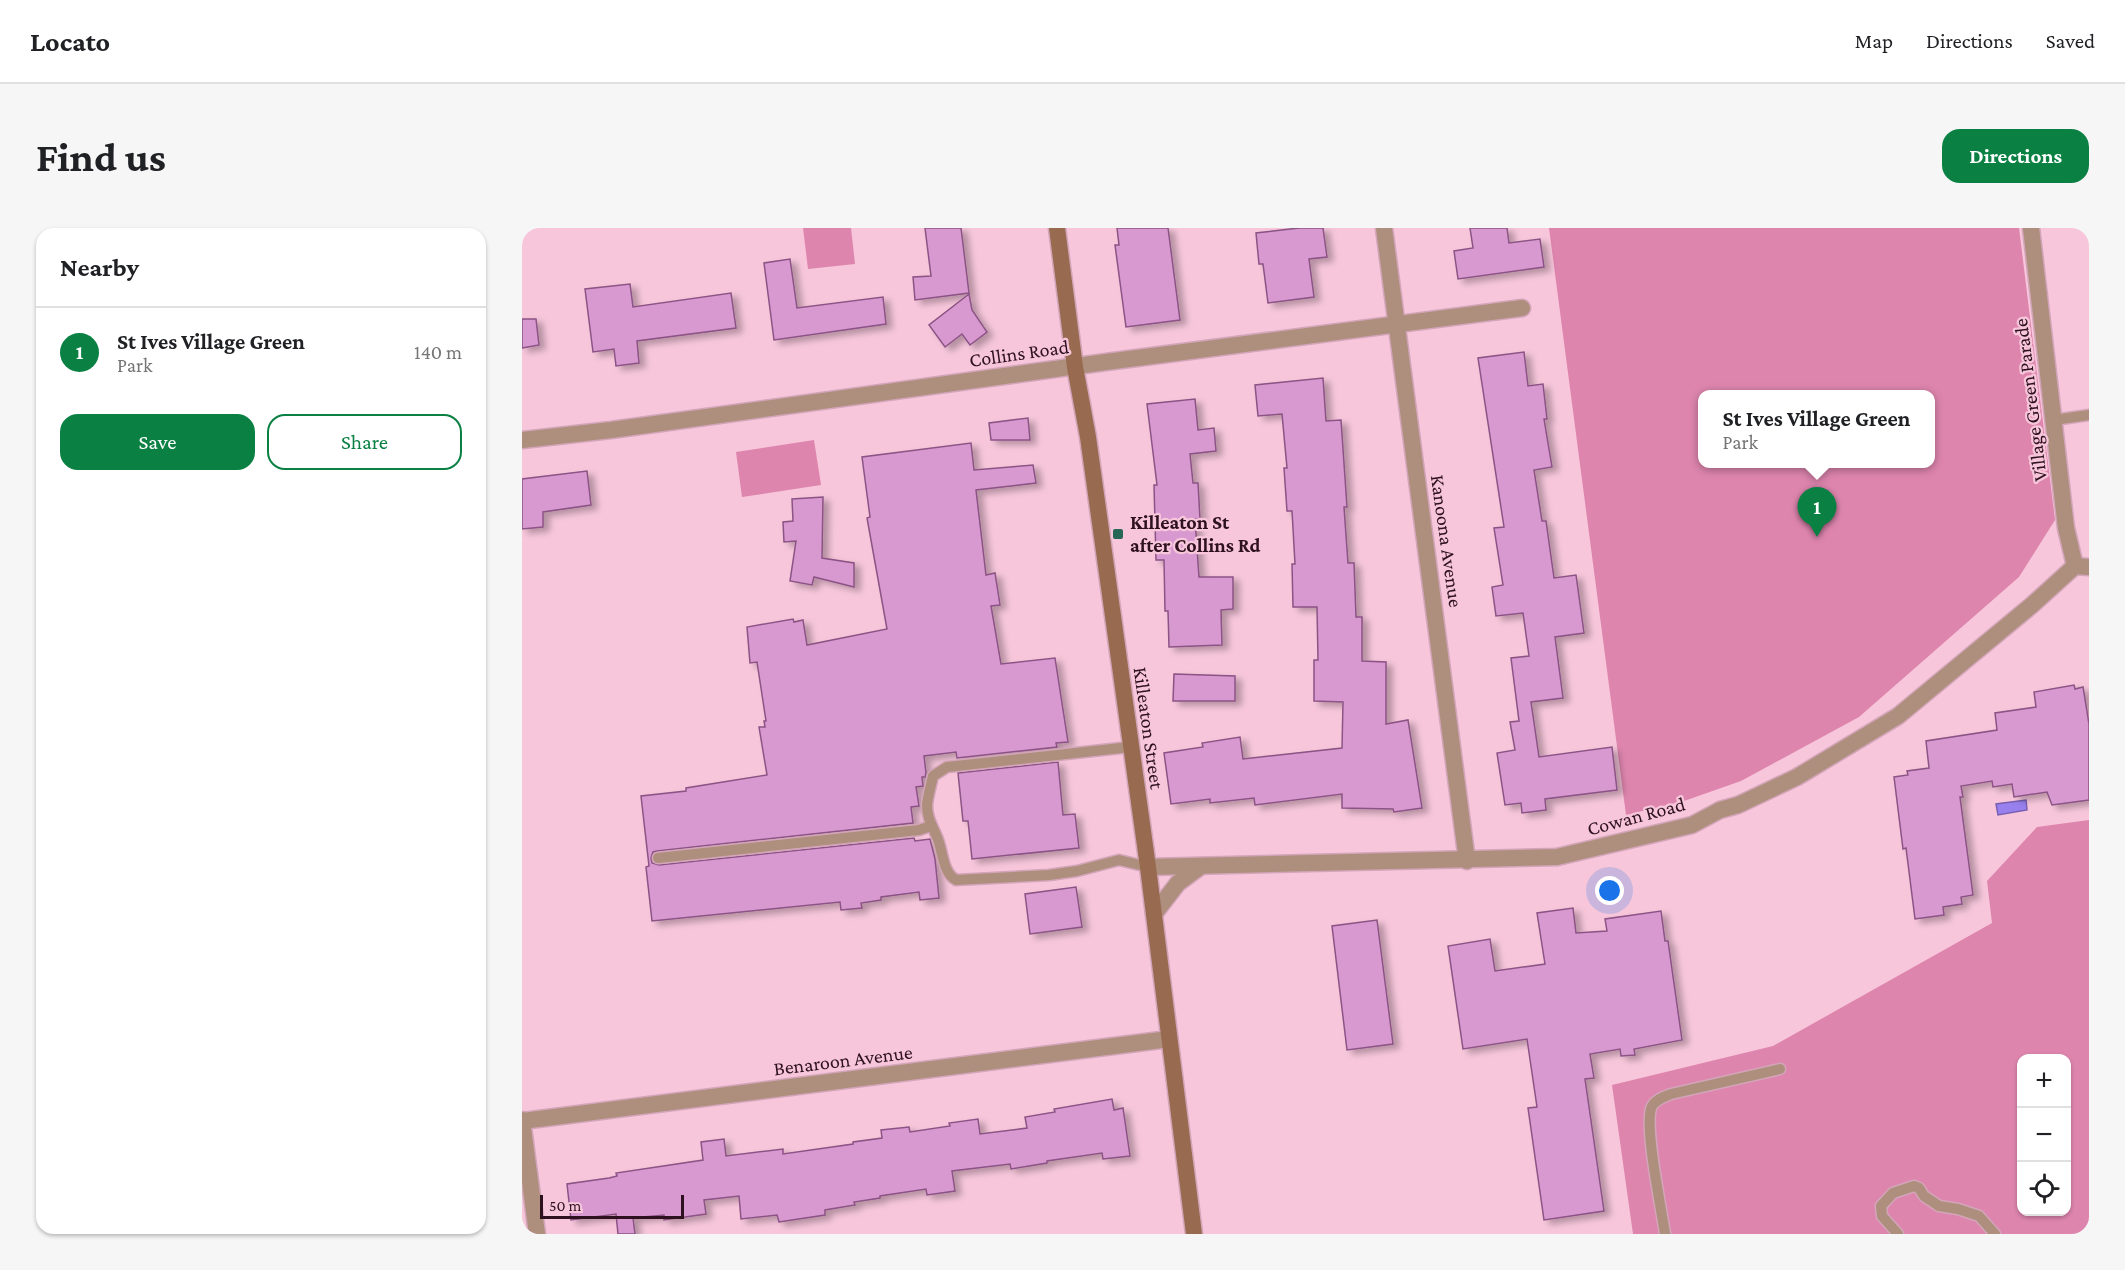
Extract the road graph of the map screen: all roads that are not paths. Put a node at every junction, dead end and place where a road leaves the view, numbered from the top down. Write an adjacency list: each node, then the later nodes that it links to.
1 (1057, 228): 6 (main road, Killeaton Street)
2 (1384, 228): 5 (street, Kanoona Avenue)
3 (2031, 228): 8 (street, Village Green Parade)
4 (1522, 308): 5 (street, Collins Road)
5 (1397, 325): 6 (street, Collins Road); 14 (street, Kanoona Avenue)
6 (1075, 367): 9 (street, Collins Road); 11 (main road, Killeaton Street)
7 (2089, 415): 8 (lane)
8 (2054, 420): 10 (street, Village Green Parade)
9 (522, 440)
10 (2082, 566): 14 (street, Cowan Road)
11 (1130, 747): 12 (lane); 16 (main road, Killeaton Street)
12 (931, 826): 13 (lane); 16 (lane)
13 (658, 858)
14 (1467, 861): 15 (street, Cowan Road)
15 (1201, 866): 16 (street, Cowan Road); 17 (street)
16 (1148, 867): 17 (main road, Killeaton Street)
17 (1154, 914): 18 (main road, Killeaton Street)
18 (1169, 1039): 20 (street, Benaroon Avenue); 22 (main road, Killeaton Street)
19 (1780, 1069): 23 (lane)
20 (522, 1121): 21 (street)
21 (537, 1234)
22 (1194, 1234)
23 (1665, 1234)
24 (1898, 1234): 25 (lane)
25 (1995, 1234)

